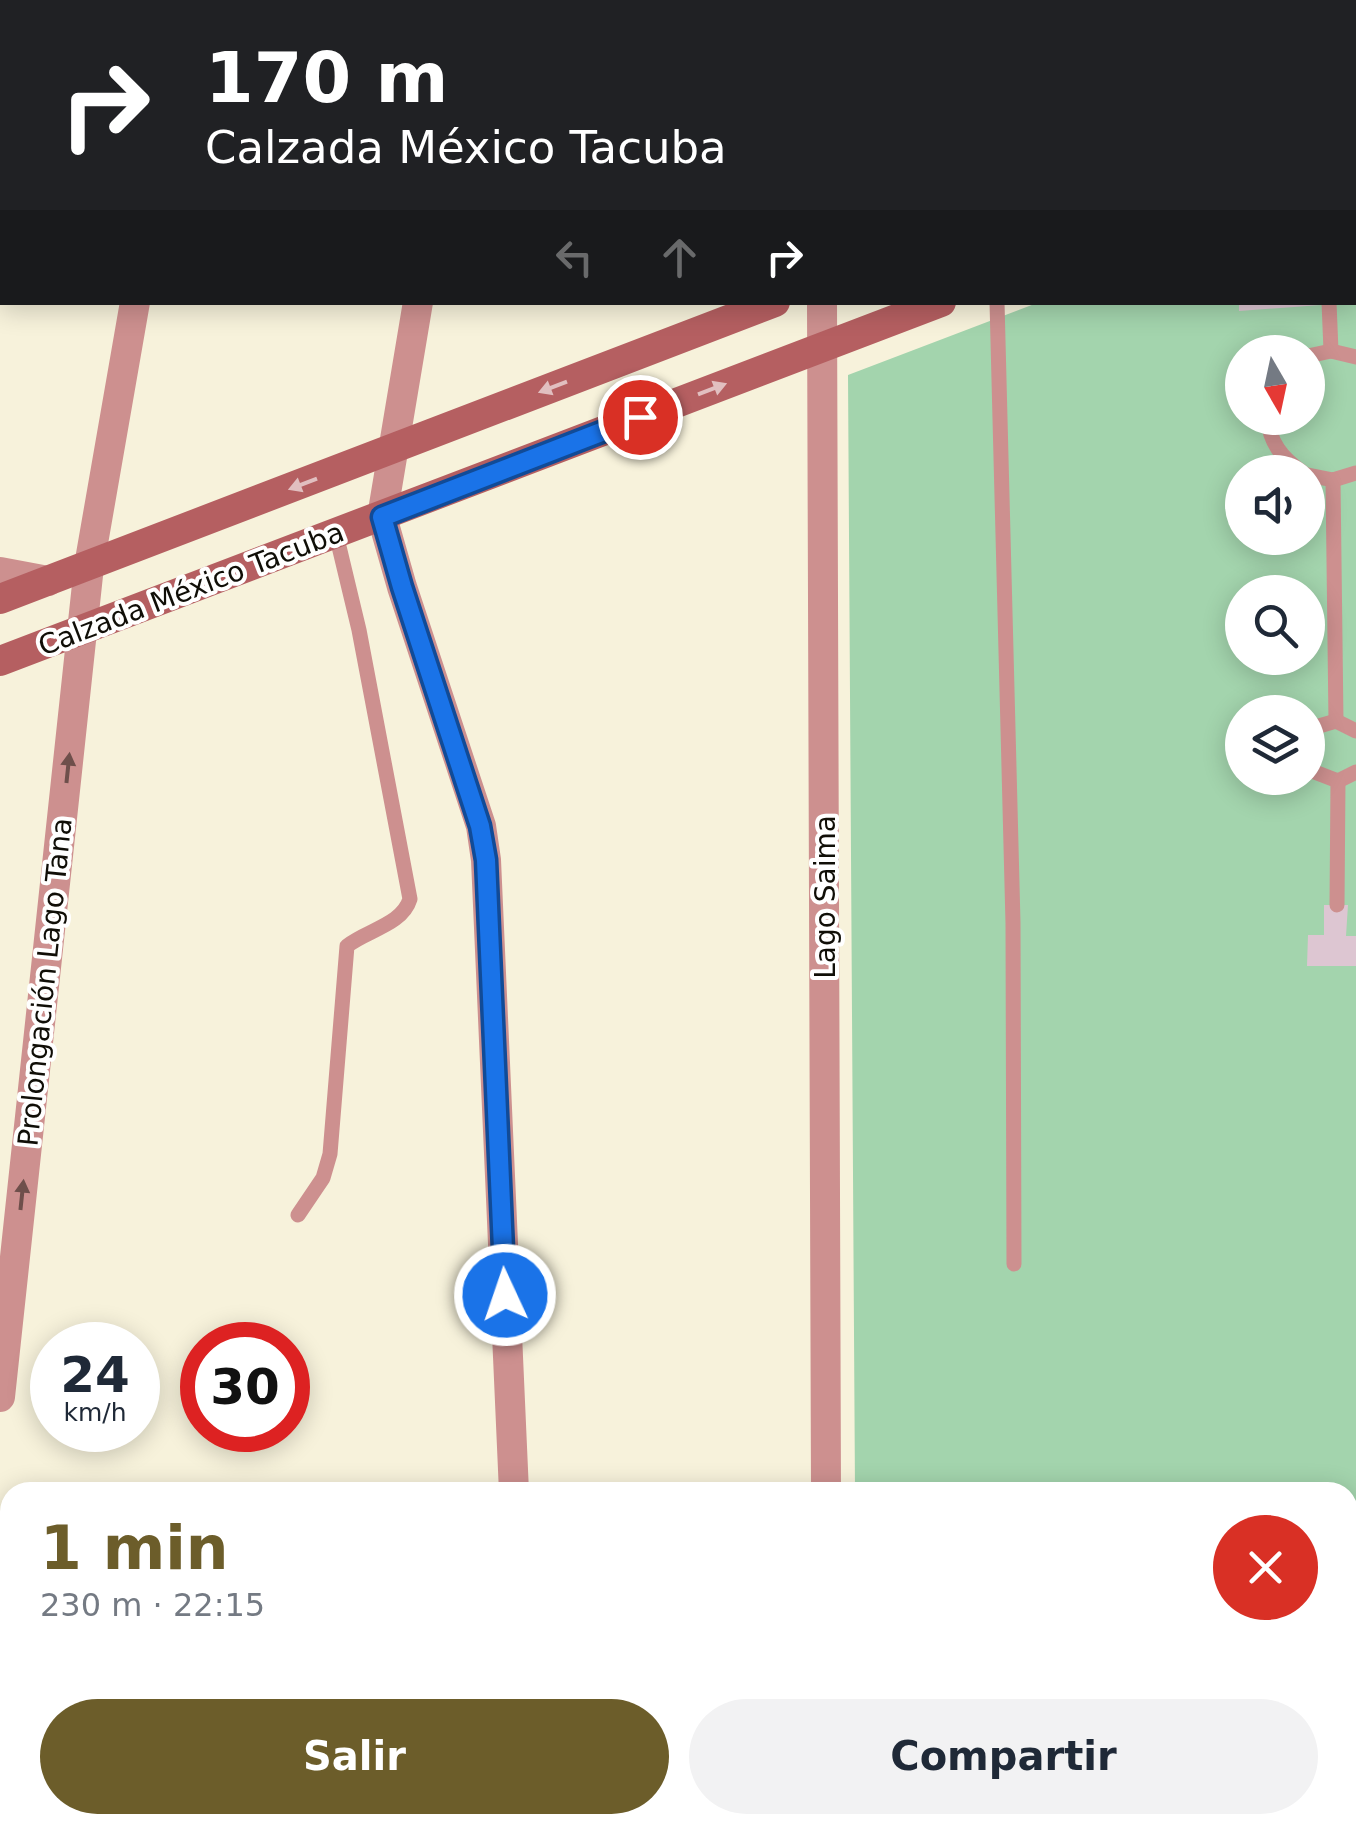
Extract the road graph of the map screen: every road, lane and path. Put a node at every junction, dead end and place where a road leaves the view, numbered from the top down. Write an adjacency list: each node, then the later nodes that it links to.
1 (134, 305): 18 (street, Prolongación Lago Tana)
2 (418, 305): 12 (street)
3 (767, 305): 12 (main road, Calzada México Tacuba, one-way to 12)
4 (822, 305): 8 (street, Lago Saima)
5 (933, 305): 8 (main road, Calzada México Tacuba)
6 (997, 305): 32 (lane)
7 (1329, 305): 9 (lane)
8 (824, 345): 16 (main road, Calzada México Tacuba, one-way to 8); 35 (street, Lago Saima)
9 (1331, 351): 10 (lane); 11 (lane)
10 (1325, 352)
11 (1356, 357)
12 (394, 448): 16 (street); 18 (main road, Calzada México Tacuba, one-way to 18)
13 (1356, 474): 15 (lane)
14 (1325, 478): 15 (lane)
15 (1333, 480): 24 (lane)
16 (382, 517): 17 (main road, Calzada México Tacuba); 34 (street)
17 (336, 534): 22 (main road, Calzada México Tacuba); 31 (lane)
18 (89, 566): 20 (main road, Calzada México Tacuba); 22 (street, Prolongación Lago Tana)
19 (0, 572): 20 (street)
20 (48, 581): 21 (main road, Calzada México Tacuba)
21 (0, 599)
22 (82, 632): 23 (main road, Calzada México Tacuba); 33 (street, Prolongación Lago Tana, one-way to 22)
23 (0, 661)
24 (1336, 721): 25 (lane); 26 (lane)
25 (1325, 724)
26 (1356, 731)
27 (1356, 772): 29 (lane)
28 (1325, 776): 29 (lane)
29 (1338, 781): 30 (lane)
30 (1337, 905)
31 (298, 1215)
32 (1014, 1264)
33 (0, 1397)
34 (514, 1482)
35 (826, 1482)

